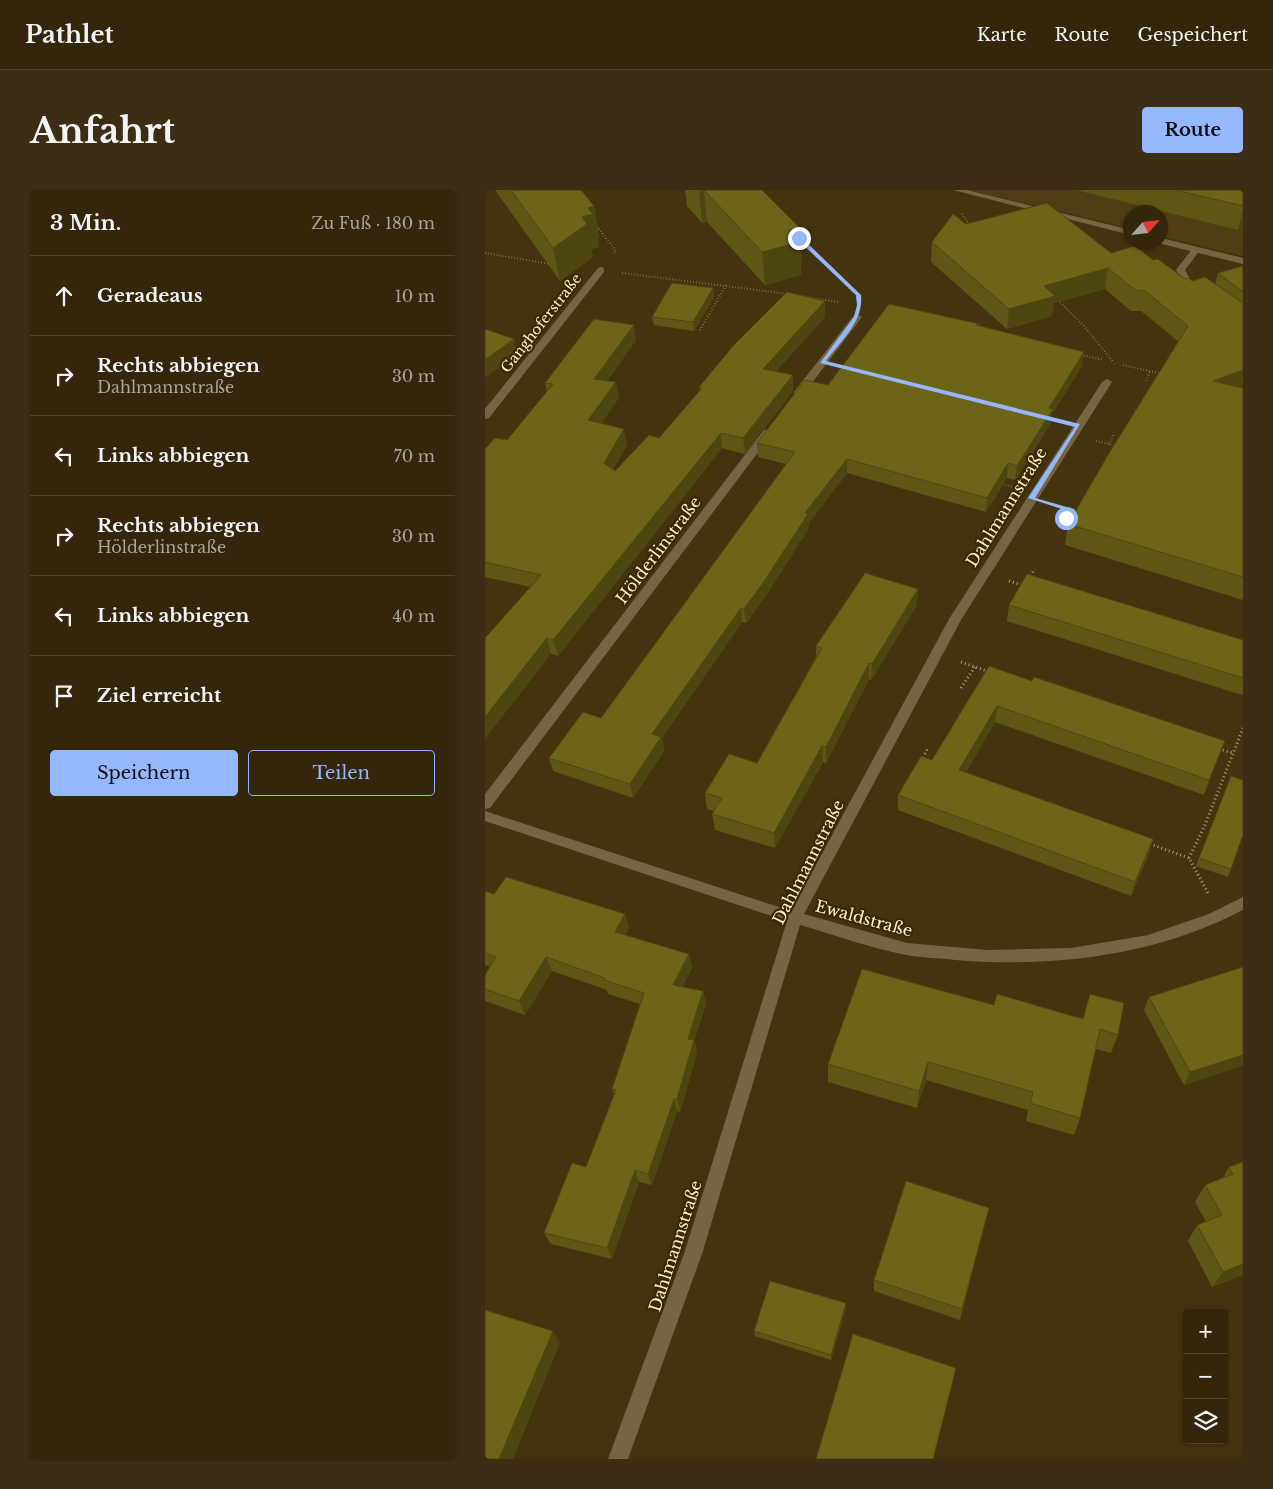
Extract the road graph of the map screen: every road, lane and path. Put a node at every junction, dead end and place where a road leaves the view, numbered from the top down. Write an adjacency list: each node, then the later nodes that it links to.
1 (957, 190): 4 (street)
2 (965, 218): 6 (path)
3 (592, 220): 10 (path)
4 (1123, 231)
5 (793, 232): 14 (path)
6 (978, 232)
7 (1168, 243): 8 (street)
8 (1196, 250): 9 (street); 13 (street)
9 (1243, 261)
10 (601, 270): 21 (street, Ganghoferstraße)
11 (726, 285): 15 (path)
12 (1052, 294): 16 (path)
13 (1211, 298)
14 (857, 317): 20 (street)
15 (700, 330)
16 (1114, 363)
17 (1150, 371): 18 (path)
18 (1146, 381)
19 (1107, 382): 24 (street, Dahlmannstraße)
20 (789, 405)
21 (485, 416)
22 (778, 420): 45 (street, Hölderlinstraße)
23 (1115, 433): 25 (path)
24 (1072, 434): 25 (path); 28 (street, Dahlmannstraße)
25 (1109, 444): 26 (path)
26 (1118, 446)
27 (998, 482): 28 (path)
28 (1033, 496): 29 (path); 33 (street, Dahlmannstraße)
29 (1072, 510): 30 (path); 31 (path)
30 (1081, 513)
31 (1066, 518)
32 (1035, 569): 34 (path)
33 (984, 573): 34 (path); 36 (street, Dahlmannstraße)
34 (1024, 586): 35 (path)
35 (1033, 588)
36 (936, 654): 37 (path); 43 (street, Dahlmannstraße)
37 (975, 667): 38 (path); 39 (path)
38 (994, 673)
39 (961, 688)
40 (1243, 728): 44 (path)
41 (1215, 747): 44 (path)
42 (928, 748): 43 (path)
43 (884, 752): 52 (street, Dahlmannstraße)
44 (1233, 753): 47 (path)
45 (485, 804)
46 (485, 816): 52 (street, Ewaldstraße)
47 (1205, 825): 48 (path); 50 (path)
48 (1210, 827)
49 (1143, 842): 50 (path)
50 (1189, 858): 53 (path)
51 (1243, 903): 53 (street, Ewaldstraße)
52 (795, 918): 53 (street, Ewaldstraße); 54 (street, Dahlmannstraße)
53 (1214, 918)
54 (619, 1459)

